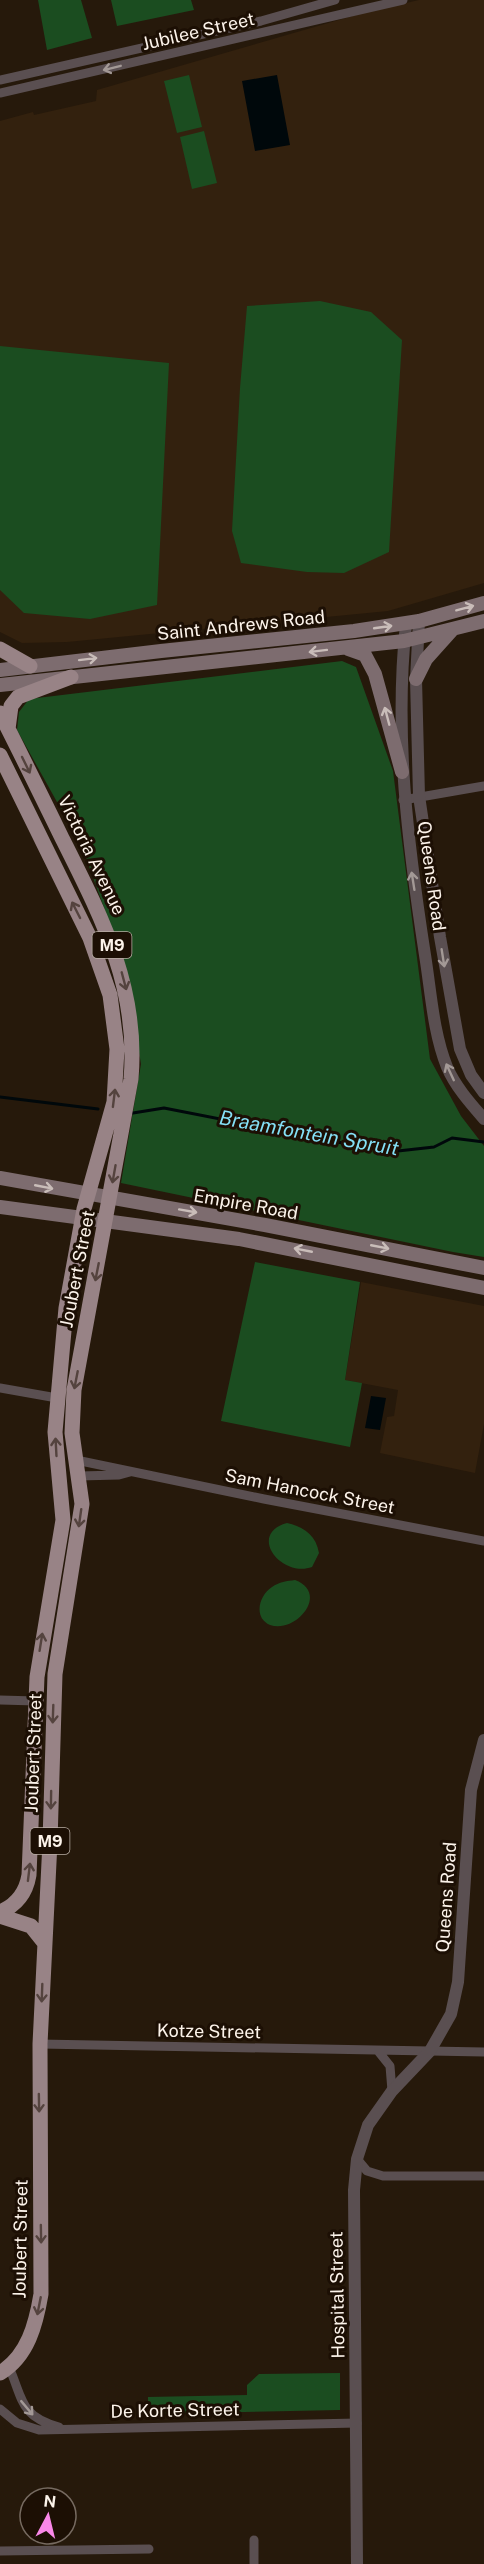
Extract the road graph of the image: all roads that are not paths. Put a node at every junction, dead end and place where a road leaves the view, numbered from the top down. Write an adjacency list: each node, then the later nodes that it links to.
1 (331, 0): 3 (street); 4 (street); 5 (street, Jubilee Street)
2 (403, 0): 3 (street, Jubilee Street)
3 (361, 10): 4 (street, Jubilee Street)
4 (312, 22): 6 (street, Jubilee Street, one-way to 6)
5 (0, 80)
6 (0, 93)
7 (484, 603): 9 (main road, Saint Andrews Road, one-way to 7)
8 (484, 621): 10 (main road, Saint Andrews Road)
9 (412, 622): 11 (street, Queens Road); 14 (main road, Saint Andrews Road, one-way to 9)
10 (452, 630): 11 (main road, Saint Andrews Road); 17 (main road)
11 (411, 640): 12 (main road, Saint Andrews Road); 17 (street, Queens Road); 22 (street, Queens Road)
12 (343, 648): 16 (main road, Saint Andrews Road, one-way to 16); 22 (main road, one-way to 12)
13 (0, 649): 14 (main road)
14 (30, 666): 15 (main road, Saint Andrews Road)
15 (0, 670)
16 (71, 677): 18 (main road, Saint Andrews Road); 20 (main road)
17 (416, 679): 24 (street, Queens Road)
18 (0, 685)
19 (0, 713): 20 (main road, Victoria Avenue / M9)
20 (8, 729): 30 (main road, Victoria Avenue / M9, one-way to 30)
21 (0, 755): 29 (main road, M9, one-way to 21)
22 (402, 772): 25 (street, Queens Road)
23 (484, 786): 24 (street)
24 (419, 796): 25 (street); 26 (street, Queens Road, one-way to 26)
25 (403, 800): 27 (street, Queens Road, one-way to 25)
26 (484, 1093)
27 (483, 1114)
28 (0, 1178): 29 (main road, Empire Road, one-way to 29)
29 (89, 1195): 30 (main road, Empire Road); 32 (main road, Joubert Street / M9)
30 (110, 1198): 33 (main road, Joubert Street / M9); 34 (main road, Empire Road, one-way to 34)
31 (0, 1207): 32 (main road, Empire Road)
32 (82, 1219): 33 (main road, Empire Road); 37 (main road, Joubert Street / M9)
33 (106, 1223): 35 (main road, Empire Road, one-way to 33); 38 (main road, Joubert Street / M9, one-way to 38)
34 (484, 1268)
35 (484, 1288)
36 (0, 1388): 37 (street)
37 (57, 1398): 43 (main road, Joubert Street / M9, one-way to 37)
38 (76, 1460): 39 (street, Sam Hancock Street); 40 (main road, Joubert Street / M9)
39 (130, 1472): 40 (street, Sam Hancock Street); 41 (street, Sam Hancock Street)
40 (79, 1476): 46 (main road, Joubert Street / M9, one-way to 46)
41 (484, 1541)
42 (0, 1700): 43 (street)
43 (36, 1701): 45 (main road, Joubert Street / M9, one-way to 43)
44 (484, 1740): 49 (street, Queens Road)
45 (0, 1914): 46 (main road)
46 (44, 1941): 47 (main road, Joubert Street / M9, one-way to 47)
47 (40, 2044): 48 (street, Kotze Street); 54 (main road, Joubert Street / M9, one-way to 54)
48 (378, 2051): 49 (street, Kotze Street); 51 (street)
49 (429, 2051): 50 (street, Kotze Street); 51 (street, Hospital Street)
50 (484, 2051)
51 (392, 2091): 52 (street, Hospital Street)
52 (357, 2159): 53 (street); 56 (street, Hospital Street)
53 (484, 2176)
54 (4, 2370): 57 (street, one-way to 57)
55 (0, 2409): 57 (street, De Korte Street)
56 (357, 2423): 57 (street, De Korte Street); 62 (street, Hospital Street)
57 (67, 2428)
58 (254, 2540): 61 (street)
59 (149, 2549): 60 (street)
60 (0, 2551)
61 (254, 2564)
62 (357, 2564)

